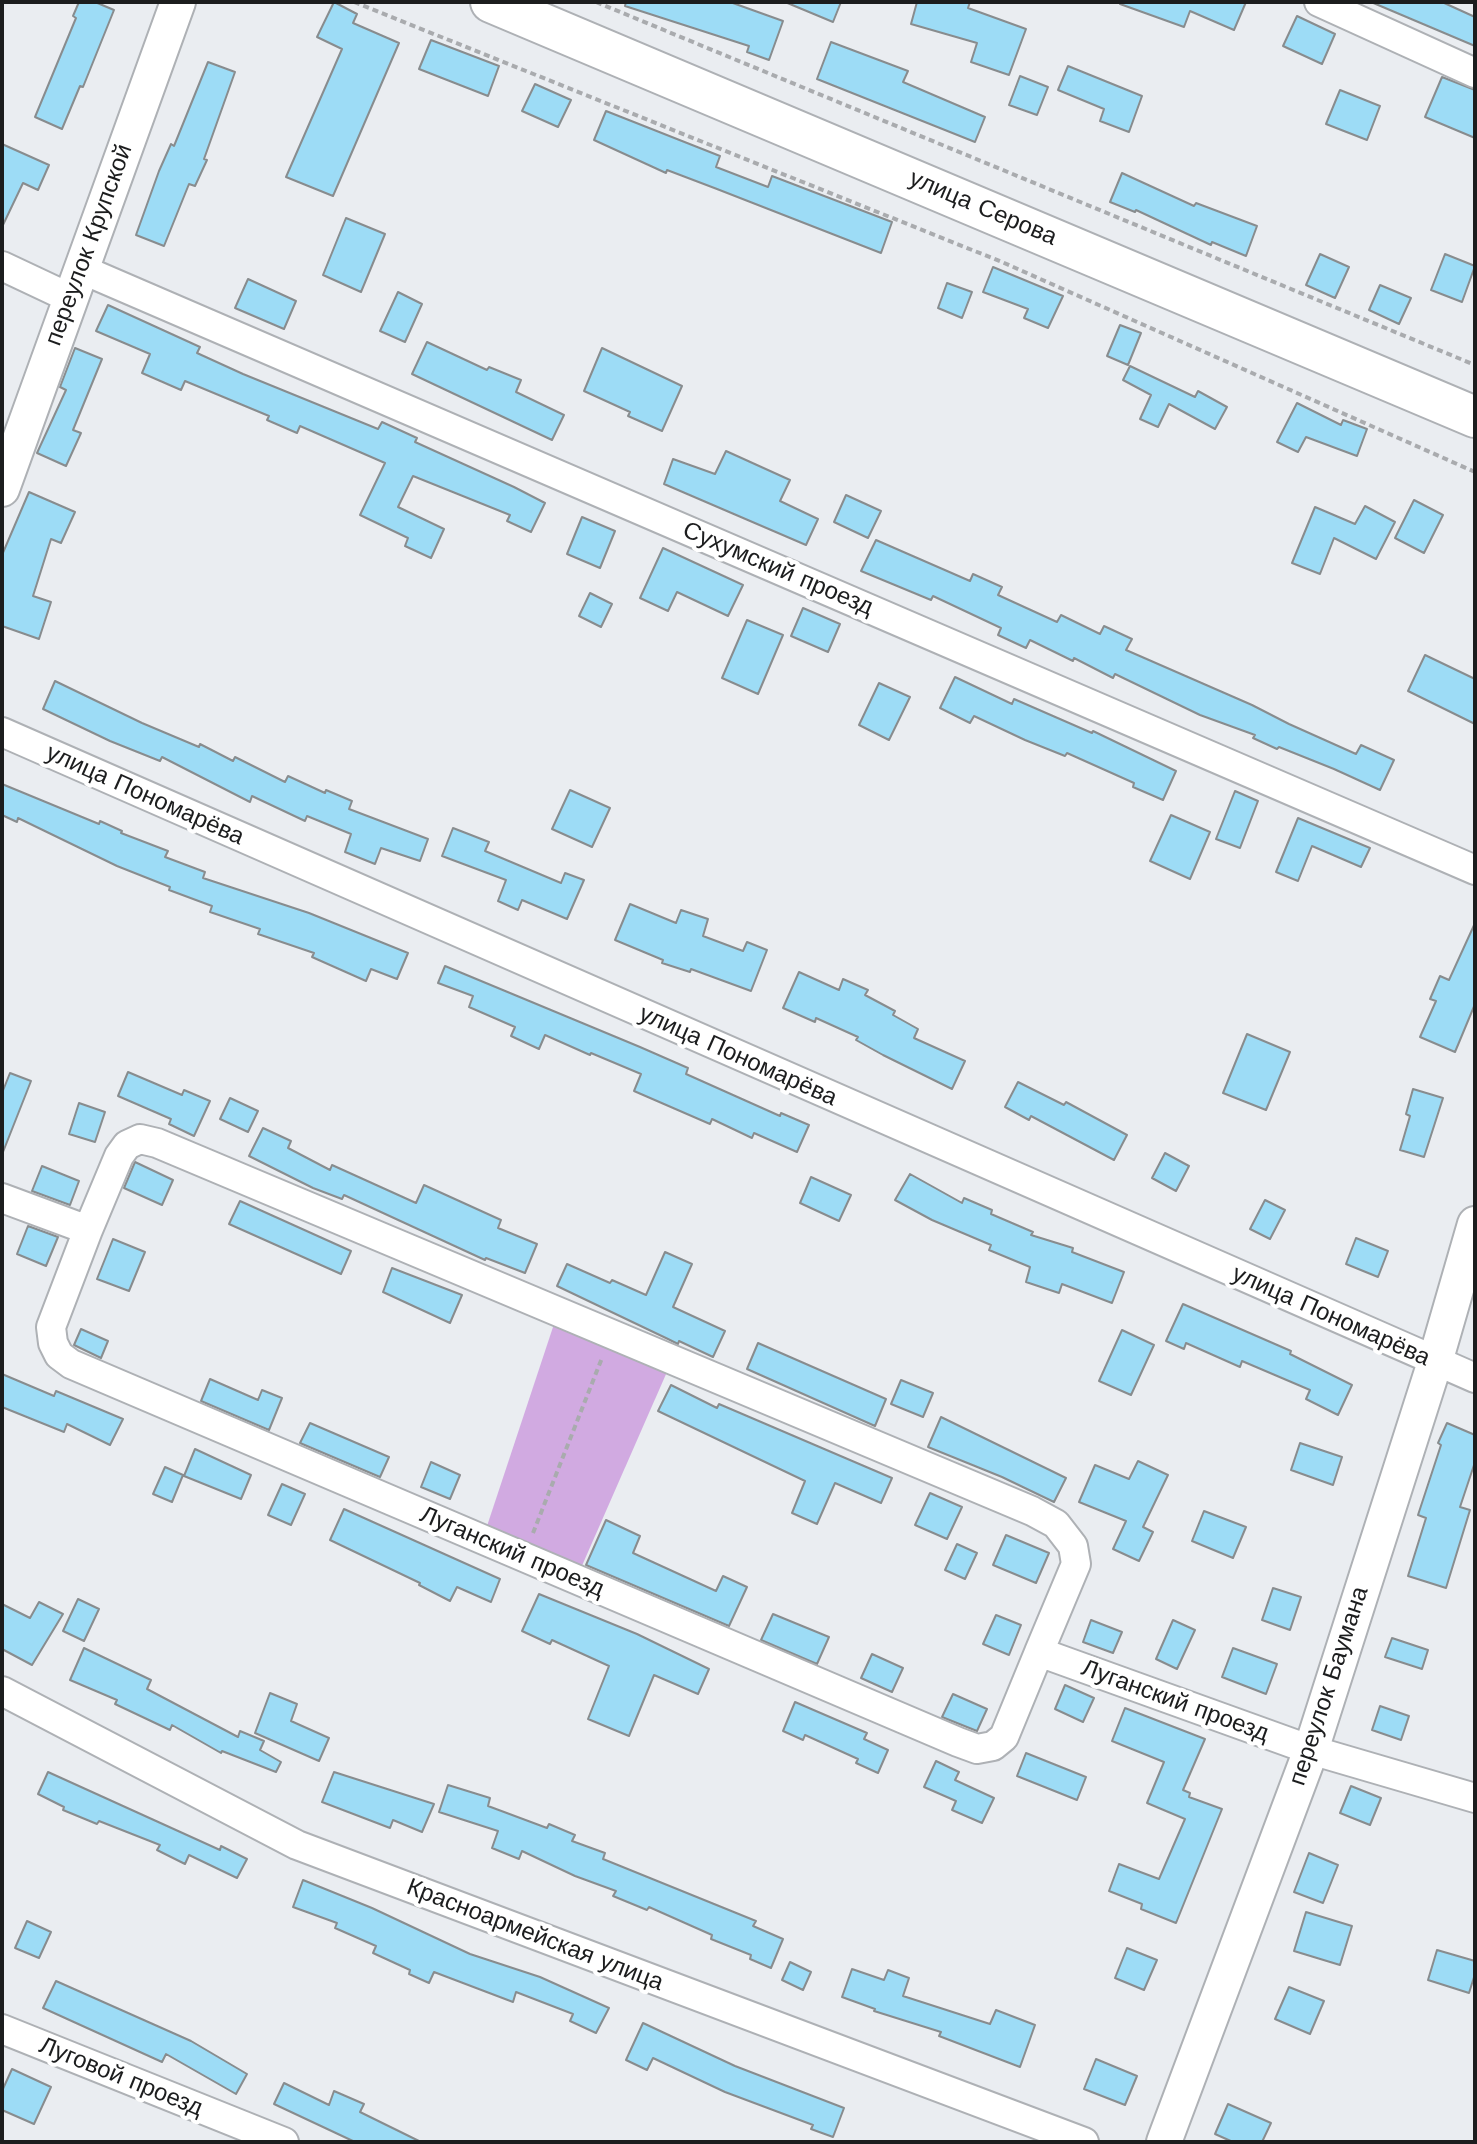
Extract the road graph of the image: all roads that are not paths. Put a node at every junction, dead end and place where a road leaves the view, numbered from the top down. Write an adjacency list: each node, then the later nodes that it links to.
1 (178, 2): 6 (street, переулок Крупской)
2 (491, 2): 7 (main road, улица Серова)
3 (1319, 2): 4 (street)
4 (1475, 73)
5 (2, 266): 6 (street, Сухумский проезд)
6 (75, 284): 8 (street, переулок Крупской); 10 (street, Сухумский проезд)
7 (1475, 417)
8 (2, 489)
9 (2, 732): 14 (street, улица Пономарёва)
10 (1475, 870)
11 (2, 1198): 13 (street)
12 (1475, 1224): 14 (street, переулок Баумана)
13 (88, 1230): 16 (street, Луганский проезд); 16 (street, Луганский проезд)
14 (1435, 1362): 15 (street, улица Пономарёва); 18 (street, переулок Баумана)
15 (1475, 1378)
16 (1039, 1652): 18 (street, Луганский проезд)
17 (2, 1691): 22 (street, Красноармейская улица)
18 (1311, 1750): 19 (street, Луганский проезд); 23 (street, переулок Баумана)
19 (1475, 1798)
20 (2, 2029): 21 (street, Луговой проезд)
21 (284, 2142)
22 (1084, 2142)
23 (1164, 2142)

